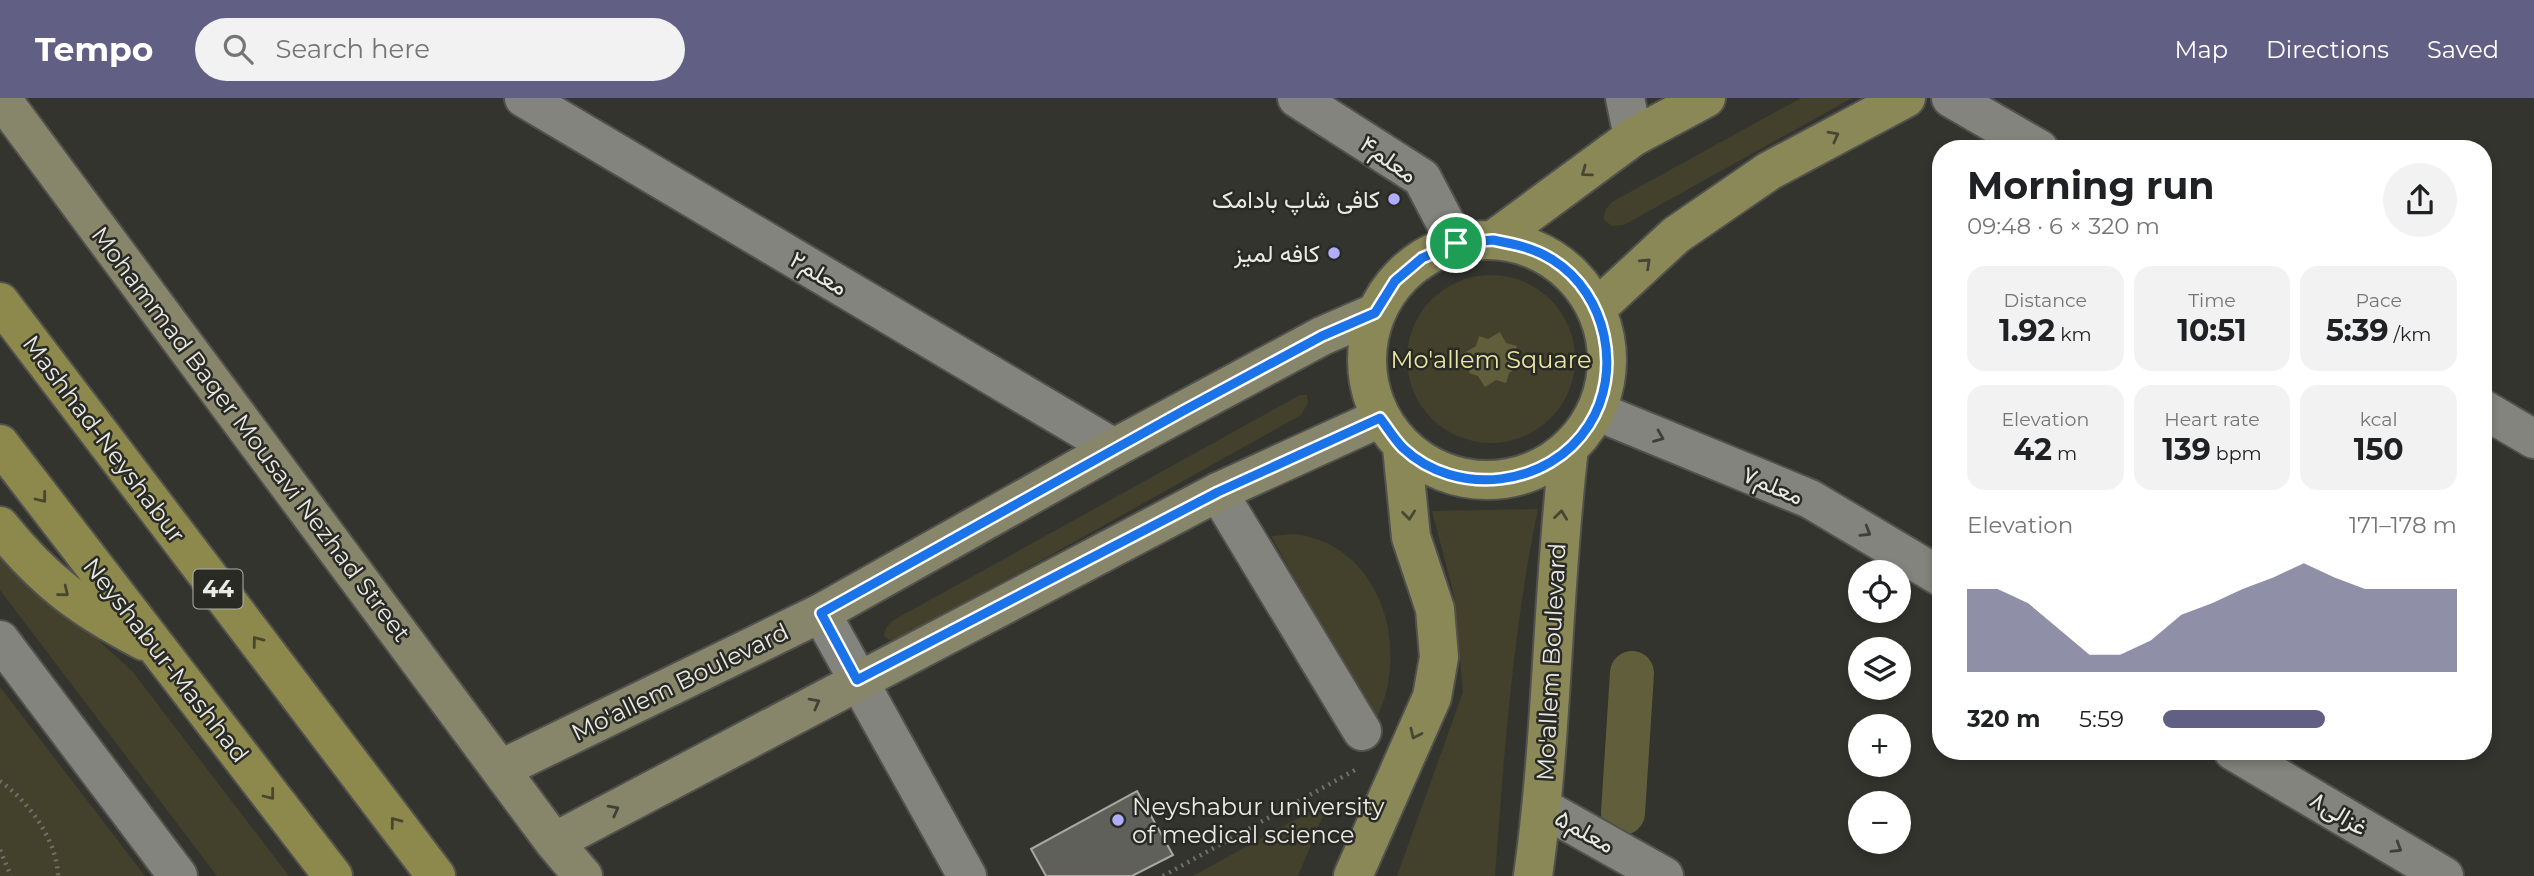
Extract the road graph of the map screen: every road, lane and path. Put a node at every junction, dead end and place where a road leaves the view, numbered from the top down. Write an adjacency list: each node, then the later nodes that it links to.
1 (1, 98): 30 (main road, Mohammad Baqer Mousavi Nezhad Street)
2 (524, 98): 19 (street, معلم۲)
3 (1297, 98): 10 (street, معلم۴)
4 (1625, 98): 8 (street)
5 (1706, 98): 8 (main road)
6 (1906, 98): 12 (main road, one-way to 6)
7 (1951, 98): 9 (street)
8 (1633, 137): 10 (main road, one-way to 10)
9 (2023, 140)
10 (1474, 241): 12 (main road); 13 (main road)
11 (0, 302): 40 (highway, Mashhad-Neyshabur / 44, one-way to 11)
12 (1596, 309): 14 (main road)
13 (1375, 313): 16 (main road); 19 (main road, Mo'allem Boulevard)
14 (1596, 411): 20 (main road); 23 (street, معلم۷, one-way to 23)
15 (2492, 414): 17 (street)
16 (1391, 432): 20 (main road); 21 (main road); 44 (main road, one-way to 44)
17 (2534, 439)
18 (0, 444): 26 (highway, Neyshabur-Mashhad, one-way to 26)
19 (1114, 448): 24 (main road, Mo'allem Boulevard)
20 (1569, 448): 33 (main road, Mo'allem Boulevard, one-way to 20)
21 (1218, 492): 27 (main road); 28 (street)
22 (0, 526): 26 (highway, one-way to 26)
23 (1932, 572)
24 (821, 613): 27 (street); 30 (main road, Mo'allem Boulevard)
25 (0, 640): 38 (street)
26 (156, 647): 39 (highway, Neyshabur-Mashhad, one-way to 39)
27 (857, 680): 34 (main road, one-way to 27); 42 (street)
28 (1362, 731)
29 (2249, 760): 47 (street, غزالی۸, one-way to 47)
30 (501, 769): 34 (main road, Mohammad Baqer Mousavi Nezhad Street)
31 (1358, 769): 43 (path)
32 (0, 781): 37 (path)
33 (1543, 808): 45 (main road, Mo'allem Boulevard); 46 (street, معلم۵)
34 (554, 842): 41 (main road, Mohammad Baqer Mousavi Nezhad Street)
35 (0, 850): 36 (path)
36 (11, 876)
37 (58, 876)
38 (178, 876)
39 (332, 876)
40 (436, 876)
41 (583, 876)
42 (967, 876)
43 (1163, 876)
44 (1353, 876)
45 (1533, 876)
46 (1664, 876)
47 (2444, 876)

